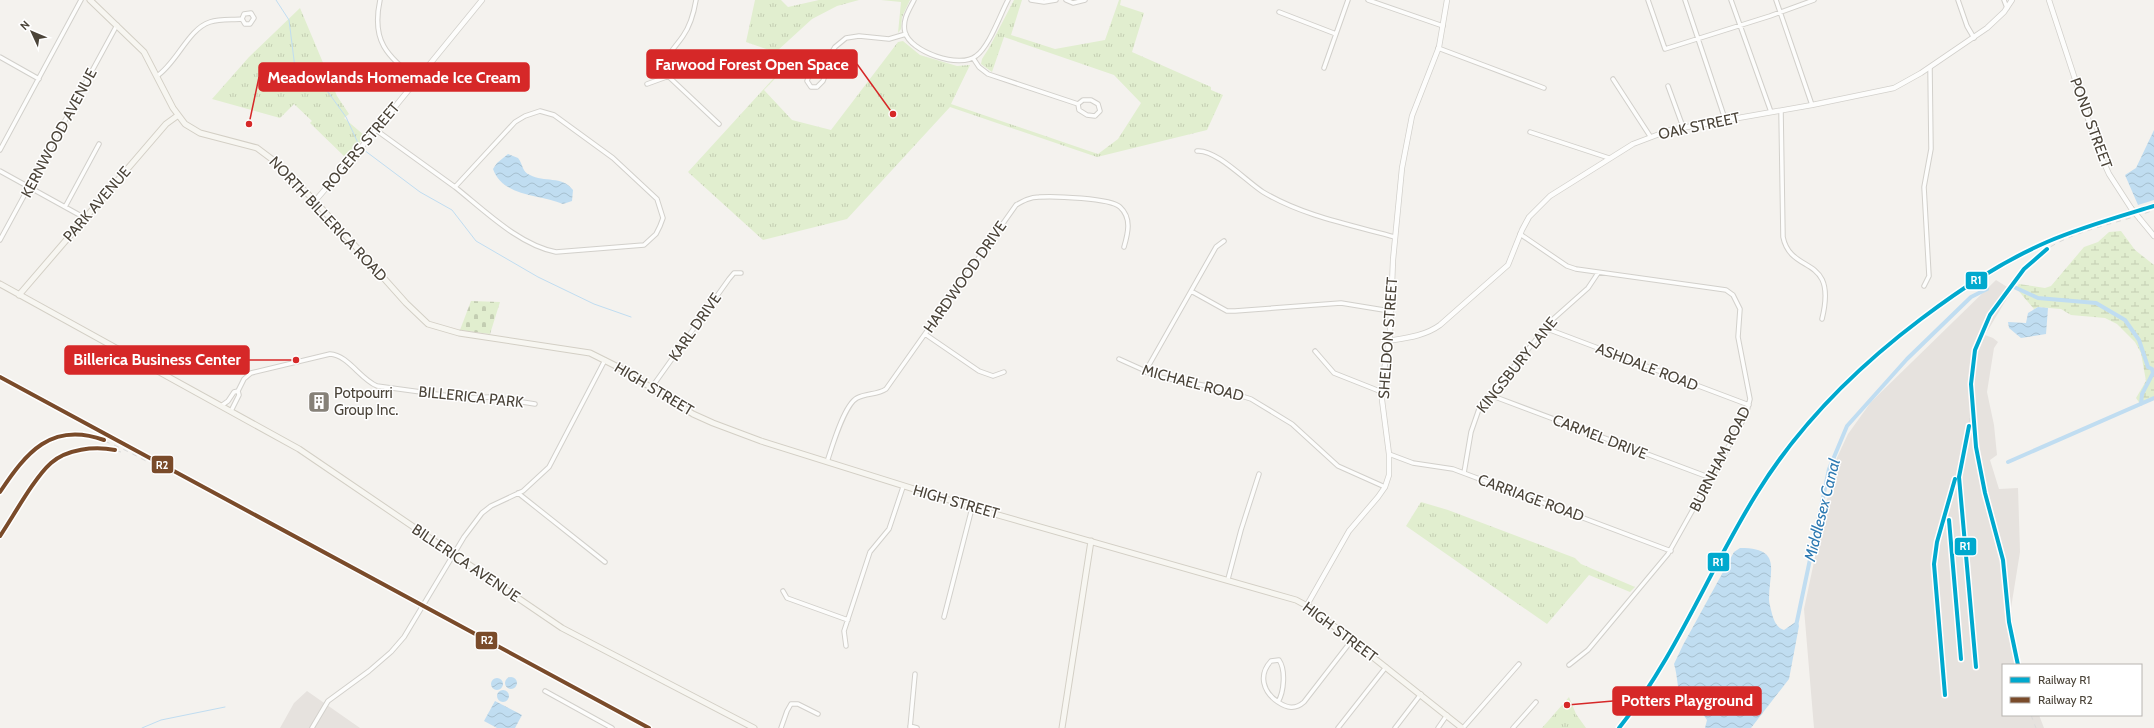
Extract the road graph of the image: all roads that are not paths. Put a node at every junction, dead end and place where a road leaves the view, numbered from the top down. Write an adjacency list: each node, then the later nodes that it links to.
1 (80, 0): 43 (street)
2 (90, 0): 28 (main road, NORTH BILLERICA ROAD)
3 (380, 0): 45 (street)
4 (482, 0): 45 (street, ROGERS STREET)
5 (696, 0): 42 (street)
6 (914, 0): 31 (street)
7 (1008, 0): 37 (street)
8 (1031, 0): 9 (street)
9 (1056, 0)
10 (1066, 0): 11 (street)
11 (1085, 0)
12 (1348, 0): 32 (street)
13 (1368, 0): 29 (street)
14 (1447, 0): 29 (street, SHELDON STREET)
15 (1648, 0): 34 (street)
16 (1685, 0): 34 (street)
17 (1732, 0): 30 (street)
18 (1776, 0): 26 (street)
19 (1814, 0): 26 (street)
20 (1958, 0): 33 (street)
21 (2004, 0): 24 (street)
22 (2012, 0): 24 (street, OAK STREET)
23 (2049, 0): 71 (street, POND STREET, bridge)
24 (2007, 8): 33 (street, OAK STREET)
25 (1279, 12): 32 (street)
26 (1780, 12): 30 (street); 50 (street)
27 (242, 19): 41 (street)
28 (117, 25): 41 (main road, NORTH BILLERICA ROAD); 65 (street, KERNWOOD AVENUE)
29 (1443, 26): 35 (street, SHELDON STREET)
30 (1740, 26): 34 (street); 52 (street)
31 (906, 34): 37 (street); 38 (street)
32 (1336, 34): 39 (street)
33 (1974, 38): 40 (street, OAK STREET)
34 (1698, 39): 54 (street)
35 (1438, 48): 48 (street); 72 (street, SHELDON STREET)
36 (0, 57): 43 (street)
37 (973, 58): 49 (street)
38 (822, 68): 38 (street)
39 (1324, 68)
40 (1930, 68): 50 (street, OAK STREET); 79 (street)
41 (157, 76): 53 (main road, NORTH BILLERICA ROAD)
42 (669, 76): 46 (street); 55 (street)
43 (39, 79): 61 (street)
44 (1613, 79): 59 (street)
45 (417, 80): 57 (street, ROGERS STREET)
46 (647, 84)
47 (1668, 86): 56 (street)
48 (1544, 88)
49 (1078, 104): 49 (street)
50 (1812, 106): 51 (street, OAK STREET)
51 (1781, 111): 52 (street, OAK STREET); 83 (street)
52 (1771, 112): 54 (street, OAK STREET)
53 (177, 116): 67 (main road, NORTH BILLERICA ROAD); 69 (main road, PARK AVENUE)
54 (1725, 120): 56 (street, OAK STREET)
55 (719, 124)
56 (1683, 127): 59 (street, OAK STREET)
57 (376, 130): 66 (street); 67 (street, ROGERS STREET)
58 (1530, 132): 63 (street)
59 (1650, 136): 63 (street, OAK STREET)
60 (99, 144): 68 (street)
61 (0, 150)
62 (1197, 151): 72 (street)
63 (1609, 158): 70 (street, OAK STREET)
64 (0, 171): 65 (street)
65 (29, 187): 68 (street); 73 (street, KERNWOOD AVENUE)
66 (455, 187): 66 (street)
67 (315, 201): 84 (main road, NORTH BILLERICA ROAD)
68 (64, 207): 69 (street)
69 (85, 218): 81 (main road, PARK AVENUE)
70 (1520, 234): 77 (street, BURNHAM ROAD); 87 (street, OAK STREET)
71 (2154, 236)
72 (1395, 237): 82 (street, SHELDON STREET)
73 (0, 240)
74 (1224, 241): 80 (street)
75 (1124, 247): 86 (street, HARDWOOD DRIVE)
76 (741, 273): 93 (street, KARL DRIVE)
77 (1598, 273): 85 (street, KINGSBURY LANE); 98 (street, BURNHAM ROAD)
78 (0, 284): 81 (main road, BILLERICA AVENUE)
79 (1924, 286)
80 (1191, 291): 82 (street); 92 (street)
81 (19, 295): 99 (main road, BILLERICA AVENUE)
82 (1390, 311): 87 (street, SHELDON STREET)
83 (1822, 319)
84 (428, 324): 89 (main road, HIGH STREET)
85 (1545, 328): 96 (street, KINGSBURY LANE); 98 (street, ASHDALE ROAD)
86 (925, 334): 91 (street); 102 (street, HARDWOOD DRIVE)
87 (1388, 341): 95 (street, SHELDON STREET)
88 (1315, 351): 95 (street)
89 (605, 360): 93 (main road, HIGH STREET); 108 (street)
90 (1119, 360): 92 (street, MICHAEL ROAD)
91 (1004, 372)
92 (1145, 372): 107 (street, MICHAEL ROAD)
93 (652, 387): 102 (main road, HIGH STREET)
94 (238, 391): 97 (street, BILLERICA PARK); 99 (street, BILLERICA PARK); 100 (street, BILLERICA PARK)
95 (1382, 392): 101 (street, SHELDON STREET)
96 (1490, 395): 103 (street, KINGSBURY LANE); 105 (street, CARMEL DRIVE)
97 (535, 404)
98 (1749, 405): 105 (street, BURNHAM ROAD)
99 (221, 406): 100 (main road, BILLERICA AVENUE)
100 (231, 411): 112 (main road, BILLERICA AVENUE)
101 (1389, 454): 103 (street, CARRIAGE ROAD); 107 (street, SHELDON STREET)
102 (827, 462): 106 (main road, HIGH STREET)
103 (1464, 473): 111 (street, CARRIAGE ROAD)
104 (1259, 474): 114 (street)
105 (1711, 478): 111 (street, BURNHAM ROAD)
106 (903, 487): 109 (main road, HIGH STREET); 118 (street)
107 (1385, 487): 116 (street, SHELDON STREET)
108 (518, 493): 112 (street); 113 (street)
109 (972, 508): 110 (main road, HIGH STREET); 117 (street)
110 (1091, 541): 114 (main road, HIGH STREET); 137 (main road)
111 (1671, 551): 122 (street, BURNHAM ROAD)
112 (454, 554): 132 (street); 134 (main road, BILLERICA AVENUE)
113 (605, 562)
114 (1228, 580): 116 (main road, HIGH STREET)
115 (783, 591): 118 (street)
116 (1307, 605): 119 (main road, HIGH STREET)
117 (944, 617)
118 (848, 620): 120 (street)
119 (1352, 640): 123 (main road, HIGH STREET); 127 (street)
120 (846, 646)
121 (1519, 664): 141 (street)
122 (1569, 665)
123 (1386, 667): 126 (main road, HIGH STREET); 138 (street)
124 (915, 674): 131 (street)
125 (544, 691): 133 (street)
126 (1421, 694): 130 (main road, HIGH STREET); 139 (street)
127 (1278, 702): 127 (street)
128 (1536, 702): 142 (street)
129 (818, 714): 135 (street)
130 (1447, 715): 140 (street); 141 (main road, HIGH STREET)
131 (910, 727): 136 (street)
132 (312, 728)
133 (612, 728)
134 (754, 728)
135 (782, 728)
136 (917, 728)
137 (1062, 728)
138 (1338, 728)
139 (1395, 728)
140 (1438, 728)
141 (1462, 728)
142 (1513, 728)

